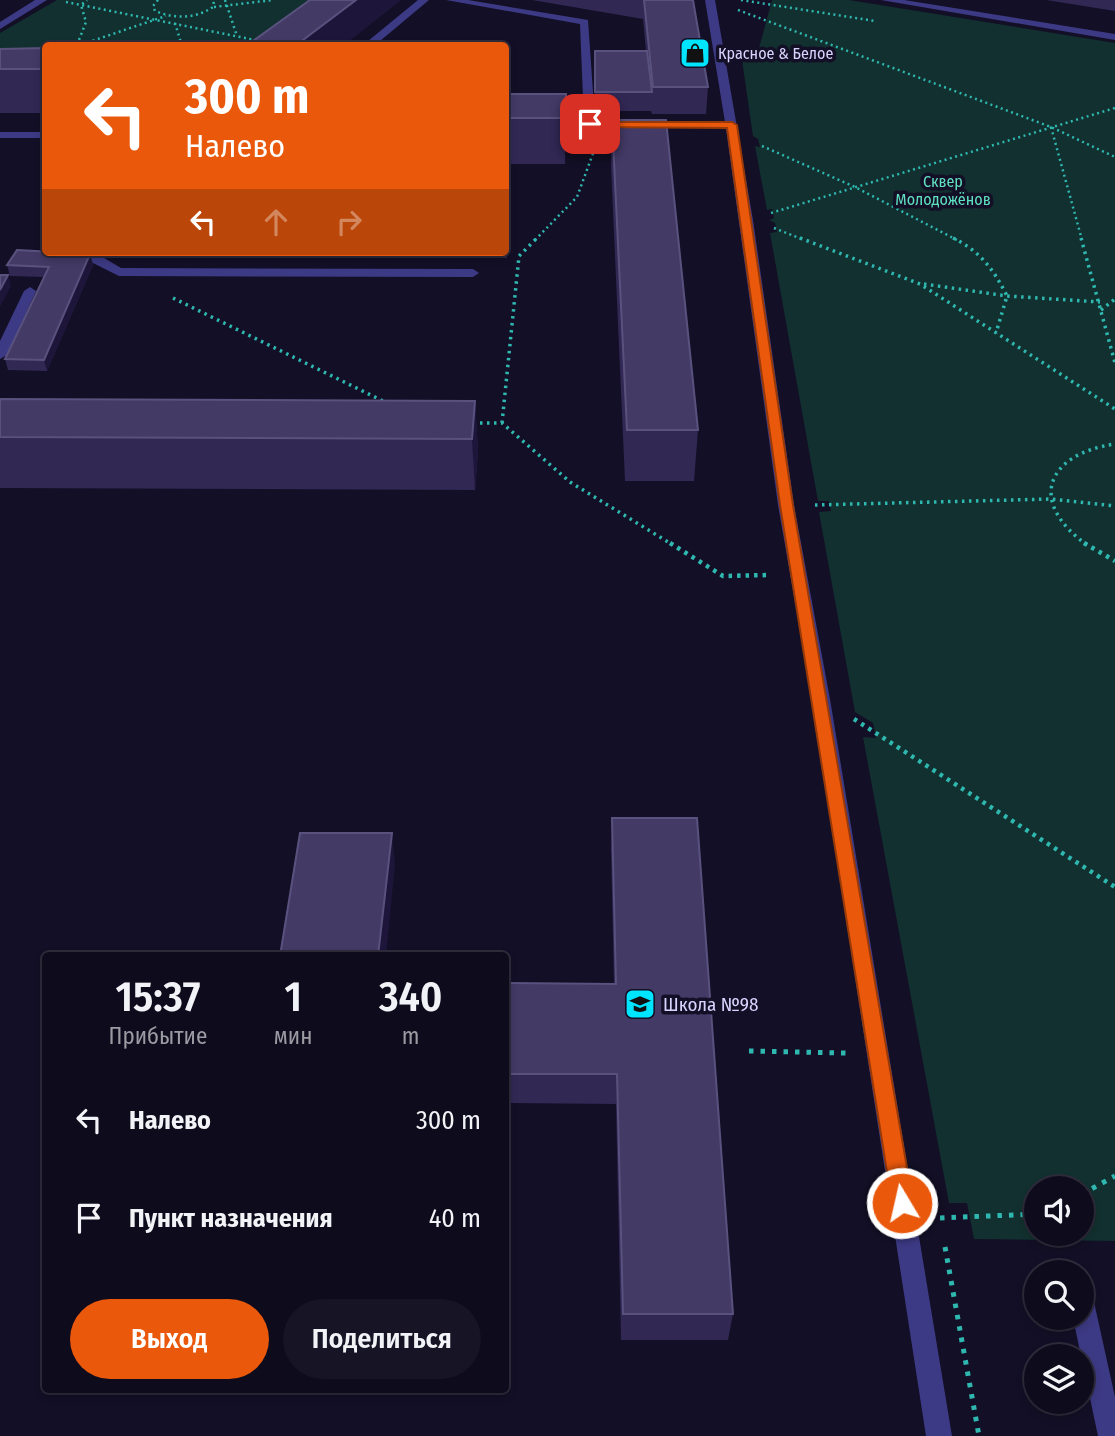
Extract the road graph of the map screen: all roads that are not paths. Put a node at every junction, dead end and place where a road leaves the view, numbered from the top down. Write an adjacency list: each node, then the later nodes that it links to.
1 (42, 0): 6 (street)
2 (424, 0): 8 (street)
3 (451, 0): 9 (street)
4 (710, 0): 10 (street)
5 (886, 0): 7 (street)
6 (0, 26)
7 (1115, 37)
8 (373, 42)
9 (590, 124): 10 (street); 11 (street)
10 (732, 129): 19 (street)
11 (509, 131)
12 (0, 135): 13 (street)
13 (42, 135)
14 (89, 256): 15 (street)
15 (473, 273)
16 (30, 291): 17 (street)
17 (0, 355)
18 (1088, 1330): 20 (street)
19 (939, 1436)
20 (1111, 1436)

